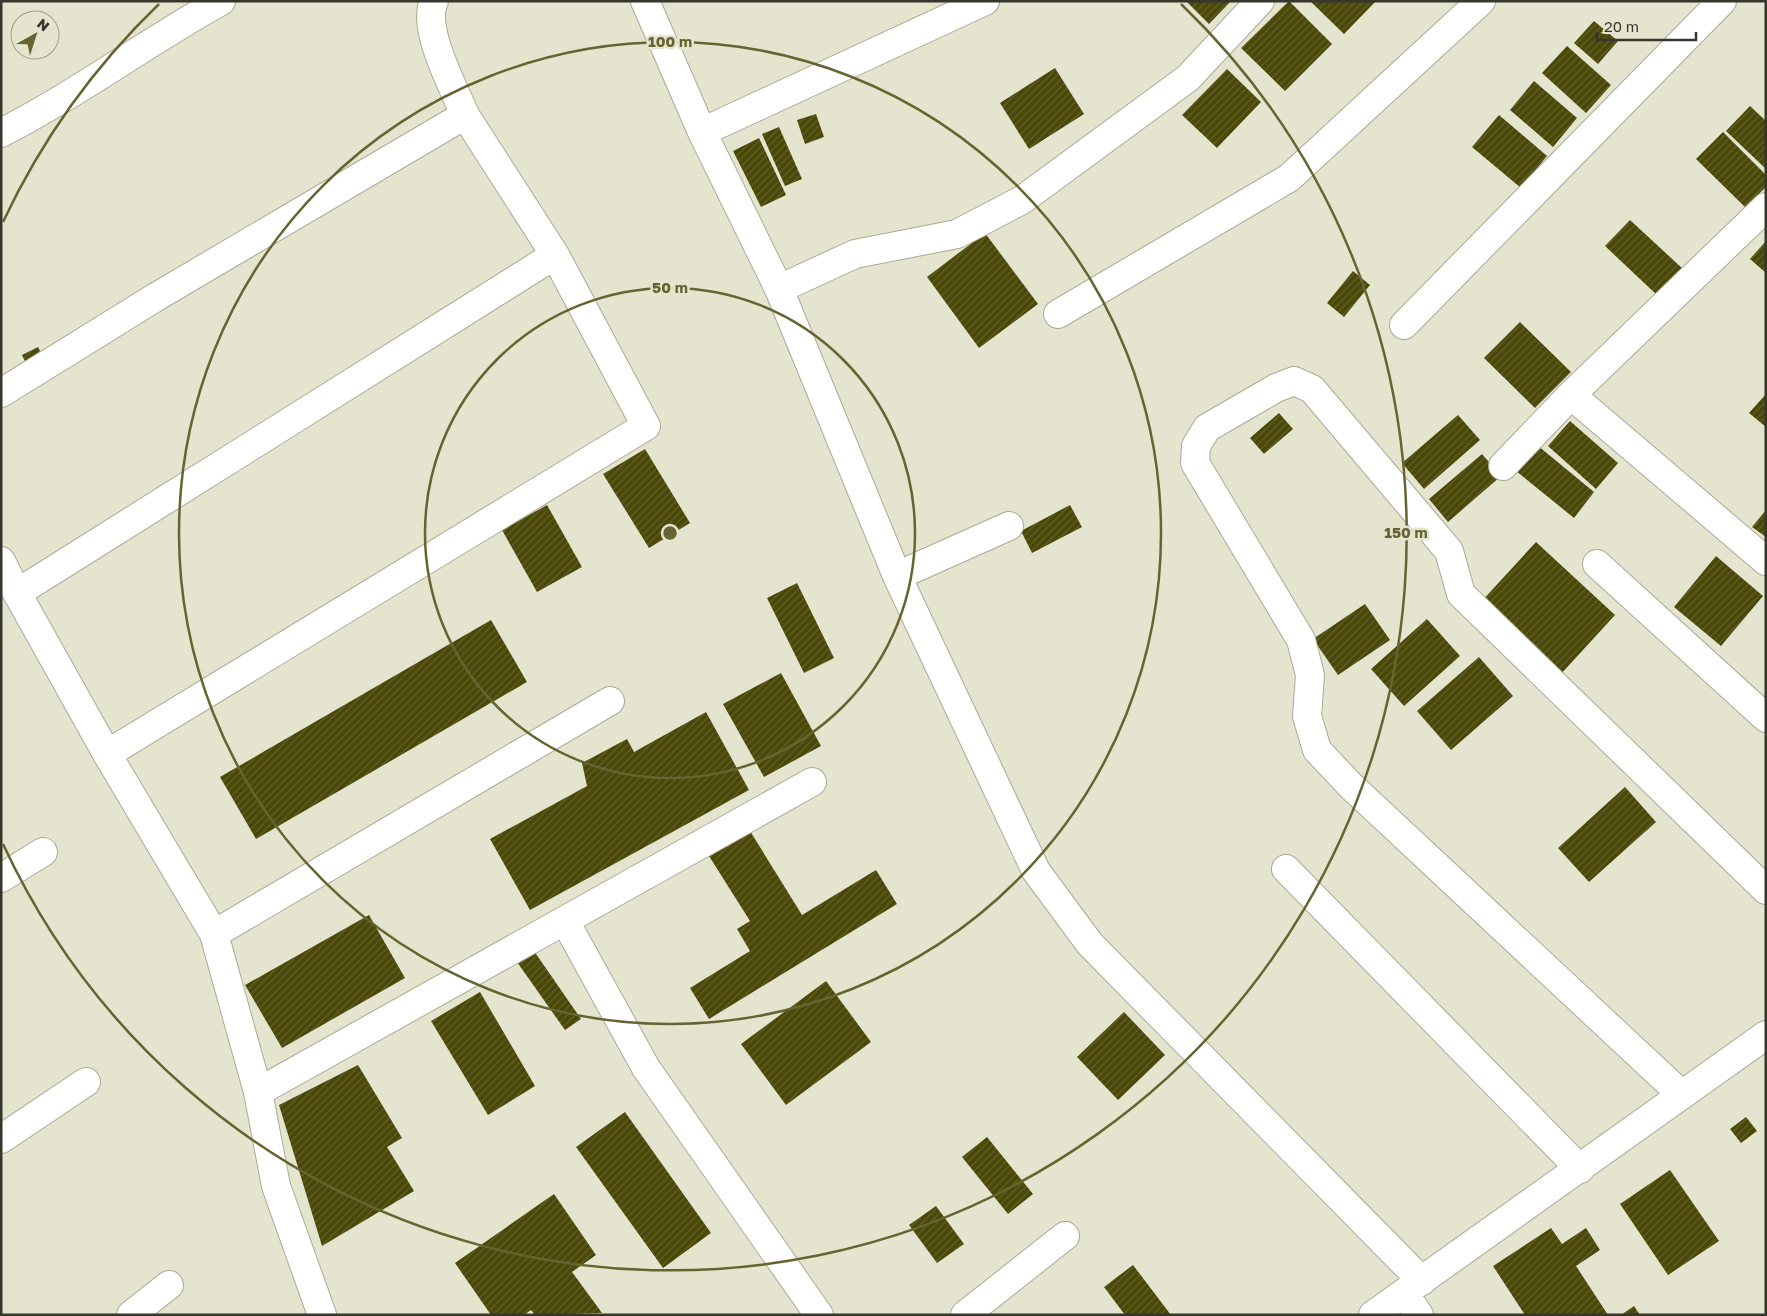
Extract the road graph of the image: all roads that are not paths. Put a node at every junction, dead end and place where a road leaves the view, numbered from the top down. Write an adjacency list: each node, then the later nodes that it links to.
1 (222, 1): 10 (street)
2 (434, 1): 8 (street)
3 (645, 1): 9 (street)
4 (985, 1): 9 (street)
5 (1260, 1): 13 (street)
6 (1481, 1): 14 (street)
7 (1722, 1): 15 (street)
8 (465, 115): 12 (street); 16 (street)
9 (702, 132): 13 (street)
10 (1, 133)
11 (1766, 207): 17 (street)
12 (555, 255): 24 (street); 27 (street)
13 (779, 289): 23 (street)
14 (1058, 314)
15 (1404, 325)
16 (1, 393)
17 (1571, 395): 18 (street); 21 (street)
18 (1503, 466)
19 (1009, 526): 23 (street)
20 (1, 561): 24 (street)
21 (1766, 561)
22 (1596, 564): 26 (street)
23 (897, 576): 43 (street)
24 (17, 593): 27 (street)
25 (610, 700): 34 (street)
26 (1766, 718)
27 (107, 754): 34 (street)
28 (812, 782): 33 (street)
29 (43, 852): 31 (street)
30 (1286, 869): 40 (street)
31 (1, 878)
32 (1766, 890): 38 (street)
33 (564, 921): 37 (street); 46 (street)
34 (214, 934): 37 (street)
35 (1766, 1035): 38 (street)
36 (86, 1082): 39 (street)
37 (258, 1092): 45 (street)
38 (1682, 1095): 40 (street)
39 (1, 1139)
40 (1580, 1169): 43 (street)
41 (1065, 1236): 47 (street)
42 (169, 1285): 44 (street)
43 (1415, 1297): 48 (street)
44 (131, 1315)
45 (322, 1315)
46 (819, 1315)
47 (964, 1315)
48 (1373, 1315)

